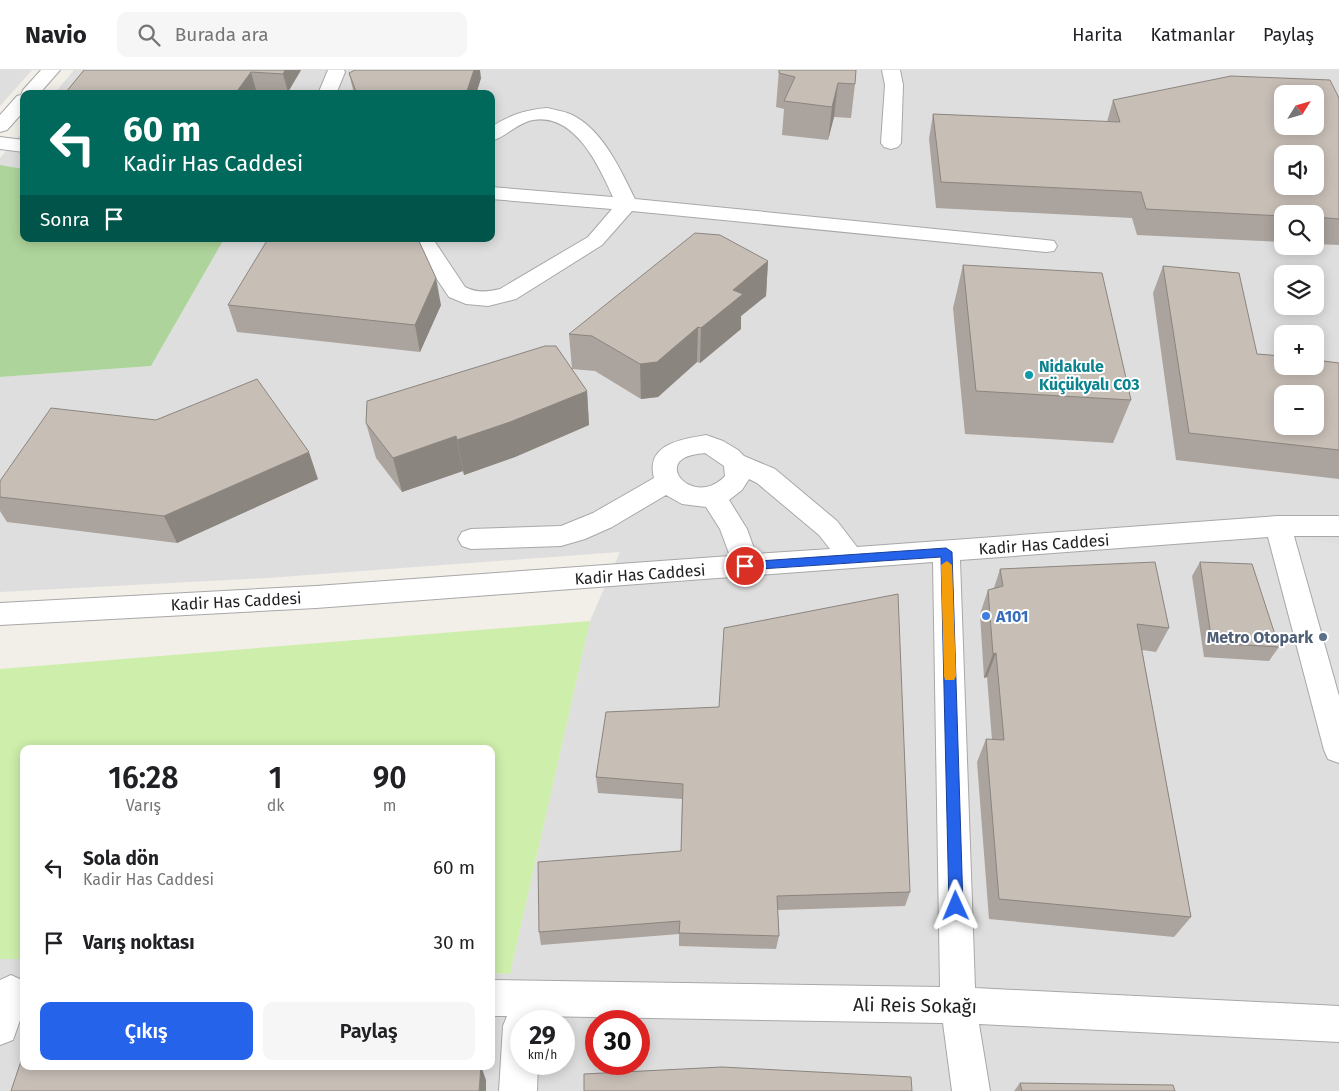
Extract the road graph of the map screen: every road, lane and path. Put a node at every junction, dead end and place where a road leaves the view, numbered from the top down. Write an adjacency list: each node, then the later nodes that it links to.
1 (51, 70): 4 (street)
2 (891, 70): 9 (street)
3 (336, 72): 5 (street)
4 (34, 90)
5 (329, 90)
6 (20, 104): 7 (street)
7 (0, 126)
8 (495, 132): 13 (street)
9 (891, 143)
10 (0, 144): 11 (street)
11 (20, 146)
12 (495, 193): 13 (street)
13 (627, 204): 14 (street); 15 (street)
14 (424, 242)
15 (1046, 246)
16 (736, 463): 17 (street); 18 (street); 23 (street)
17 (667, 482): 18 (street); 21 (street)
18 (712, 496): 24 (street)
19 (1278, 526): 20 (street, Kadir Has Caddesi); 22 (street, Kadir Has Caddesi); 26 (street)
20 (1339, 526)
21 (471, 539)
22 (946, 552): 23 (street, Kadir Has Caddesi); 28 (street)
23 (850, 559): 24 (street, Kadir Has Caddesi)
24 (745, 566): 25 (street, Kadir Has Caddesi)
25 (0, 614)
26 (1339, 750)
27 (12, 993): 31 (street)
28 (958, 1005): 29 (street, Ali Reis Sokağı); 30 (street, Ali Reis Sokağı); 34 (street)
29 (575, 1010)
30 (1339, 1024)
31 (0, 1027)
32 (517, 1075): 33 (street)
33 (518, 1091)
34 (971, 1091)

